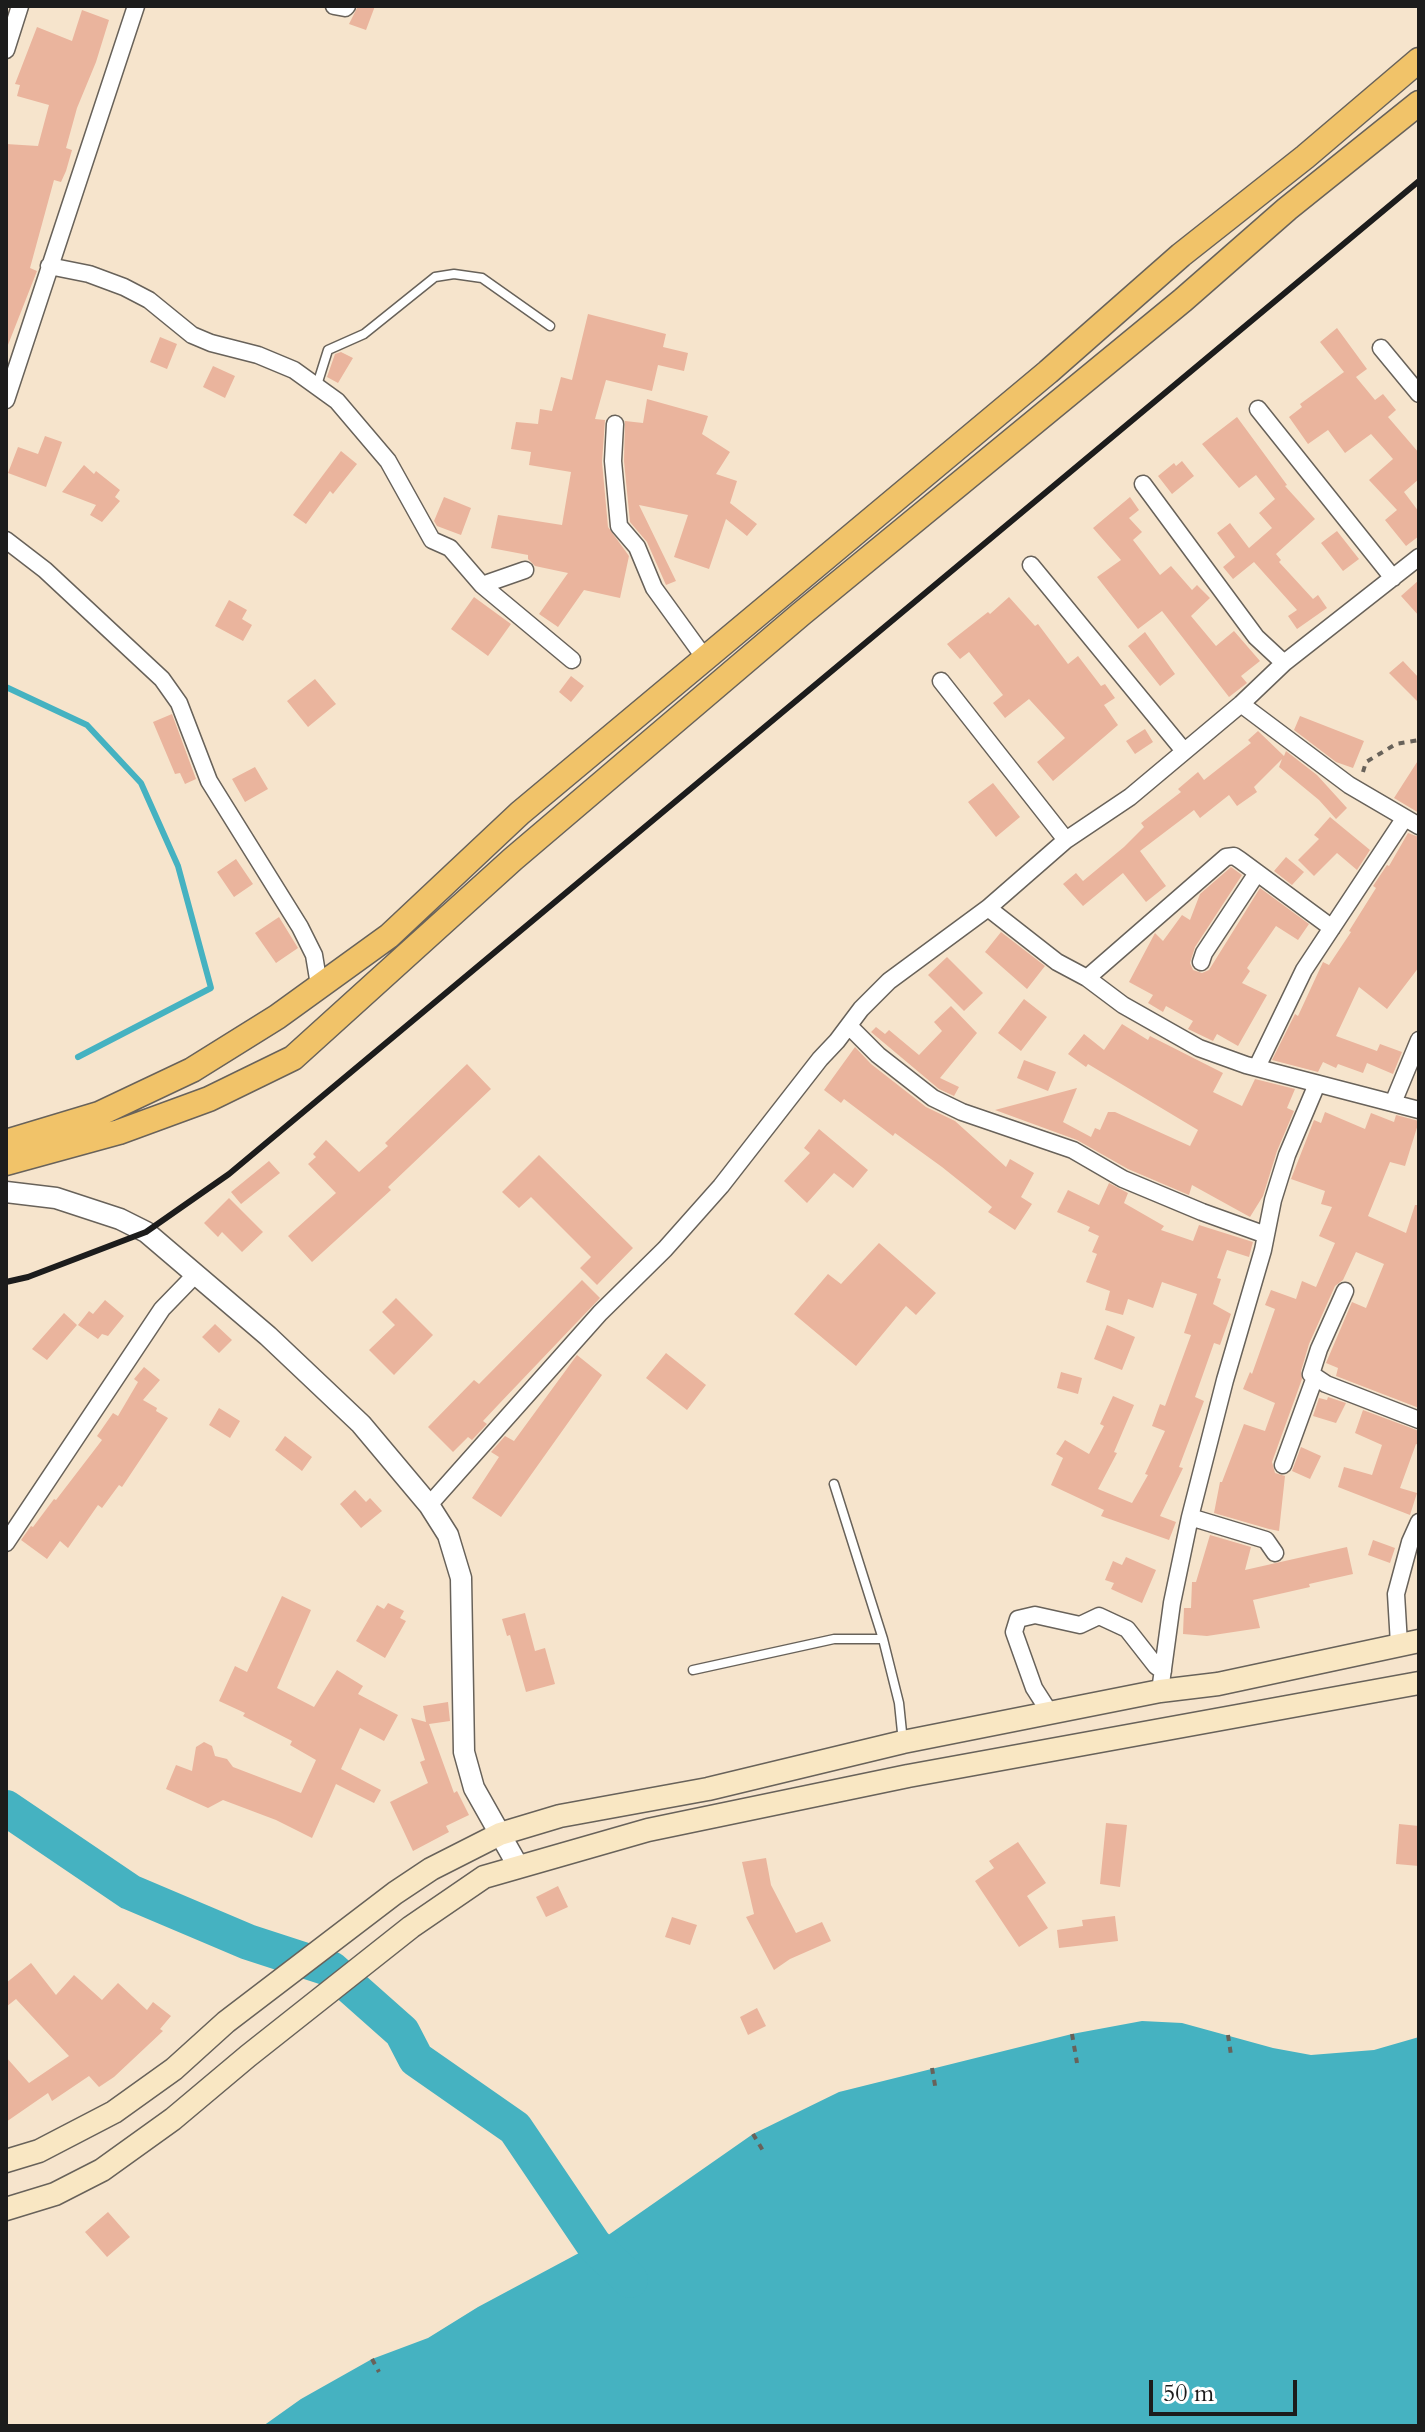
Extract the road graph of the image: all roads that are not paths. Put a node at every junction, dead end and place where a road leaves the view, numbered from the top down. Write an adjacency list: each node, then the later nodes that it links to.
1 (20, 6): 5 (street)
2 (136, 6): 8 (street)
3 (334, 6): 4 (street)
4 (347, 6)
5 (6, 50)
6 (1419, 60): 23 (main road)
7 (1419, 103): 44 (main road)
8 (49, 266): 11 (street); 13 (street)
9 (550, 326): 11 (lane)
10 (1381, 348): 12 (street)
11 (317, 386): 22 (street)
12 (1419, 394)
13 (6, 400)
14 (1258, 409): 21 (street)
15 (615, 424): 23 (street)
16 (1143, 484): 25 (street)
17 (6, 540): 36 (street)
18 (1419, 557): 21 (street)
19 (1031, 565): 28 (street)
20 (525, 570): 22 (street)
21 (1393, 578): 25 (street)
22 (482, 585): 24 (street)
23 (704, 657): 36 (main road)
24 (572, 660)
25 (1284, 663): 27 (street)
26 (941, 681): 30 (street)
27 (1241, 704): 28 (street); 29 (street)
28 (1184, 751): 30 (street)
29 (1412, 822): 33 (street)
30 (1066, 840): 32 (street)
31 (1257, 873): 33 (street); 34 (street); 35 (street)
32 (988, 908): 35 (street); 37 (street)
33 (1332, 928): 39 (street)
34 (1201, 962)
35 (1087, 978): 39 (street)
36 (319, 985): 43 (main road)
37 (849, 1026): 46 (street); 53 (street)
38 (1419, 1040): 41 (street)
39 (1257, 1067): 40 (street)
40 (1317, 1084): 41 (street); 46 (street)
41 (1393, 1103): 42 (street)
42 (1419, 1110)
43 (6, 1142)
44 (6, 1163)
45 (6, 1192): 47 (street)
46 (1266, 1235): 54 (street)
47 (195, 1275): 53 (street); 56 (street)
48 (1345, 1291): 49 (street)
49 (1315, 1377): 50 (street); 51 (street)
50 (1419, 1420)
51 (1283, 1465)
52 (834, 1484): 59 (lane)
53 (429, 1505): 66 (street)
54 (1190, 1517): 58 (street); 62 (street)
55 (1419, 1522): 60 (street)
56 (11, 1524): 57 (street)
57 (6, 1543)
58 (1275, 1553)
59 (883, 1639): 61 (lane); 65 (lane)
60 (1409, 1643): 62 (main road)
61 (693, 1670)
62 (1162, 1681): 64 (main road); 64 (street)
63 (1419, 1683): 67 (main road)
64 (1050, 1713): 65 (main road)
65 (903, 1742): 66 (main road)
66 (500, 1834): 67 (street); 68 (main road)
67 (518, 1866): 69 (main road)
68 (6, 2161)
69 (6, 2209)

